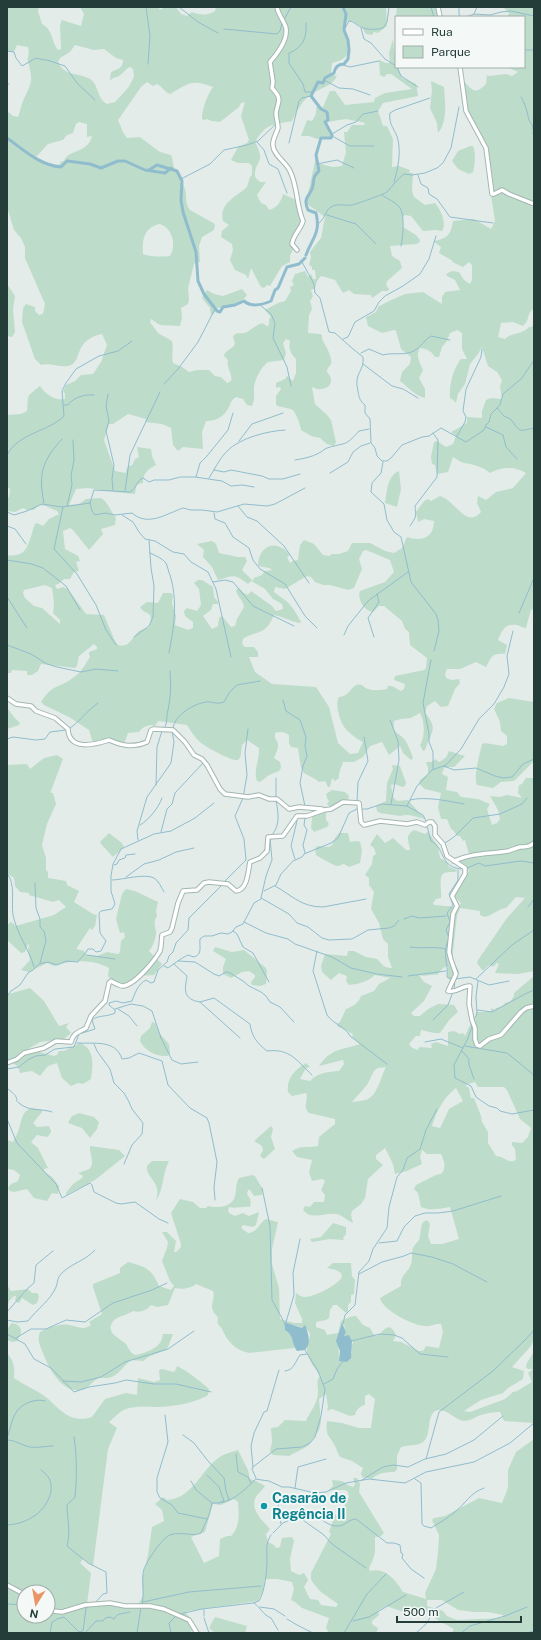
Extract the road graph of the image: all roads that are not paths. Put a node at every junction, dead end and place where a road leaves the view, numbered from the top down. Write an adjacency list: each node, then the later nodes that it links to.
1 (277, 7): 4 (street)
2 (460, 68): 3 (street)
3 (534, 204)
4 (297, 250)
5 (7, 698): 6 (street)
6 (324, 810): 8 (street); 10 (street)
7 (534, 843): 8 (street)
8 (454, 861): 9 (street)
9 (534, 1006)
10 (7, 1063)
11 (7, 1585): 12 (street)
12 (16, 1590)
13 (56, 1611): 14 (street)
14 (197, 1633)

